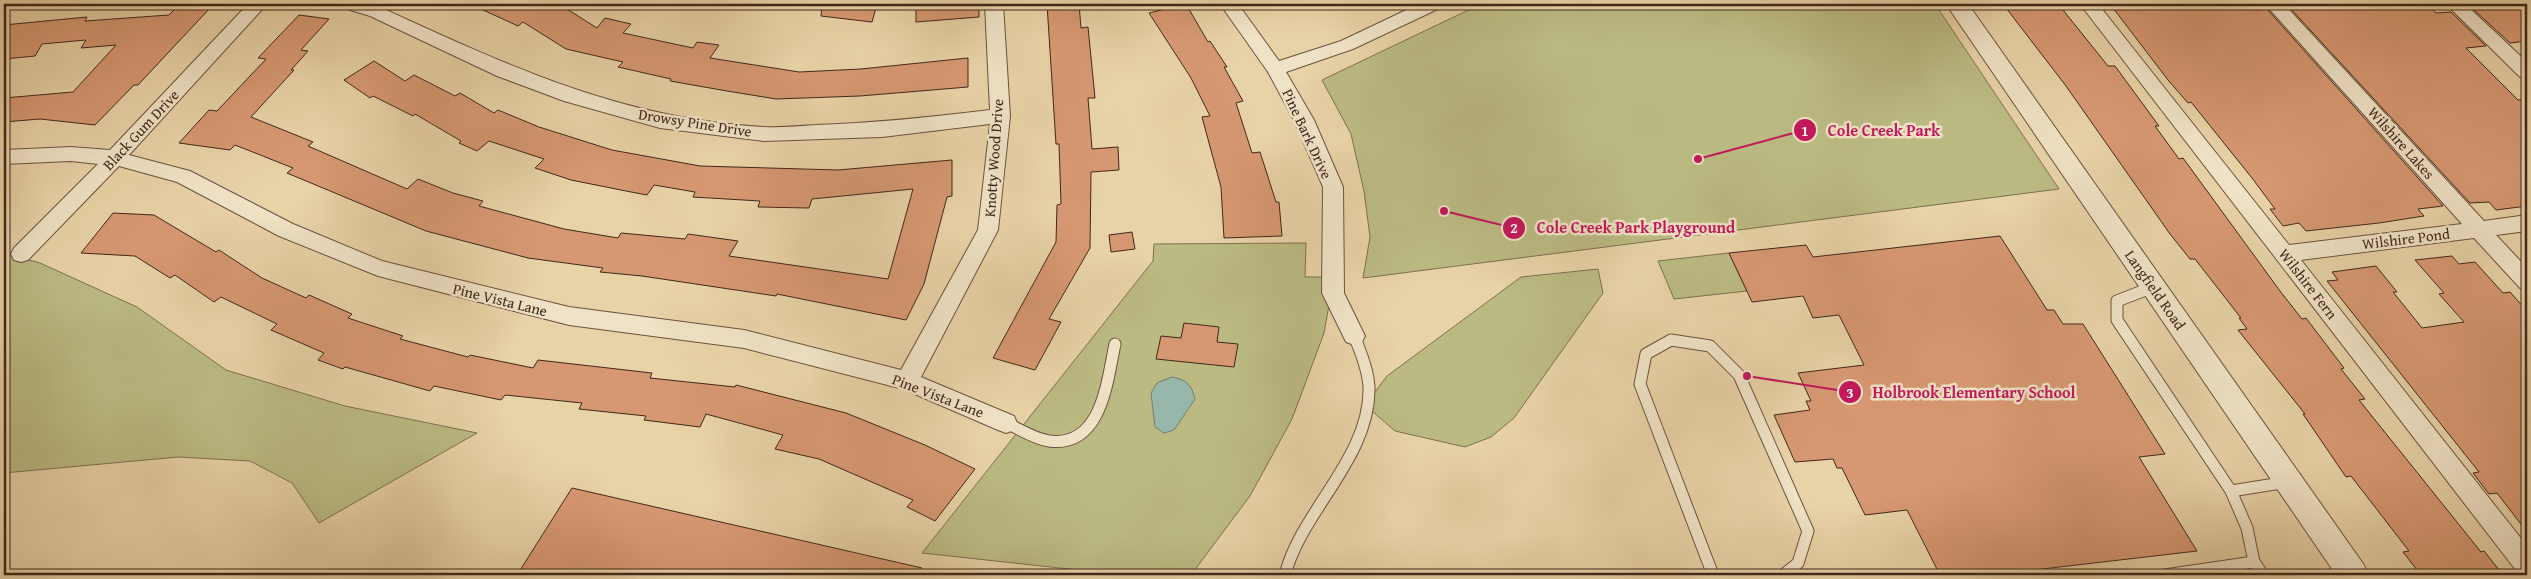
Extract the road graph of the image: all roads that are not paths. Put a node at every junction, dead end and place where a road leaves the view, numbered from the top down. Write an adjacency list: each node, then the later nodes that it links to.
1 (258, 4): 14 (street, Black Gum Drive)
2 (350, 4): 12 (street, Drowsy Pine Drive)
3 (994, 4): 12 (street, Knotty Wood Drive)
4 (1229, 4): 10 (street, Pine Bark Drive)
5 (1434, 4): 10 (street)
6 (1957, 4): 20 (street, Langfield Road)
7 (2088, 4): 18 (street, Wilshire Fern)
8 (2274, 4): 16 (street, Wilshire Lakes)
9 (2456, 4): 11 (street)
10 (1276, 69): 21 (street, Pine Bark Drive)
11 (2527, 72)
12 (1000, 116): 23 (street, Knotty Wood Drive)
13 (4, 157): 14 (street, Pine Vista Lane)
14 (114, 158): 17 (street, Black Gum Drive); 23 (street, Pine Vista Lane)
15 (2527, 223): 16 (street, Wilshire Pond)
16 (2479, 229): 18 (street, Wilshire Pond); 19 (street, Wilshire Lakes)
17 (21, 254)
18 (2285, 254): 28 (street, Wilshire Fern)
19 (2527, 282)
20 (2154, 288): 25 (street, Langfield Road); 26 (lane)
21 (1354, 336): 29 (lane)
22 (1115, 344): 24 (lane)
23 (907, 381): 24 (street, Pine Vista Lane)
24 (1006, 423)
25 (2288, 482): 26 (lane); 34 (street, Langfield Road)
26 (2232, 491): 27 (lane)
27 (2254, 562): 32 (lane); 33 (lane)
28 (2527, 565)
29 (1285, 575)
30 (1714, 575): 31 (lane)
31 (1783, 575)
32 (2165, 575)
33 (2263, 575)
34 (2353, 575)

